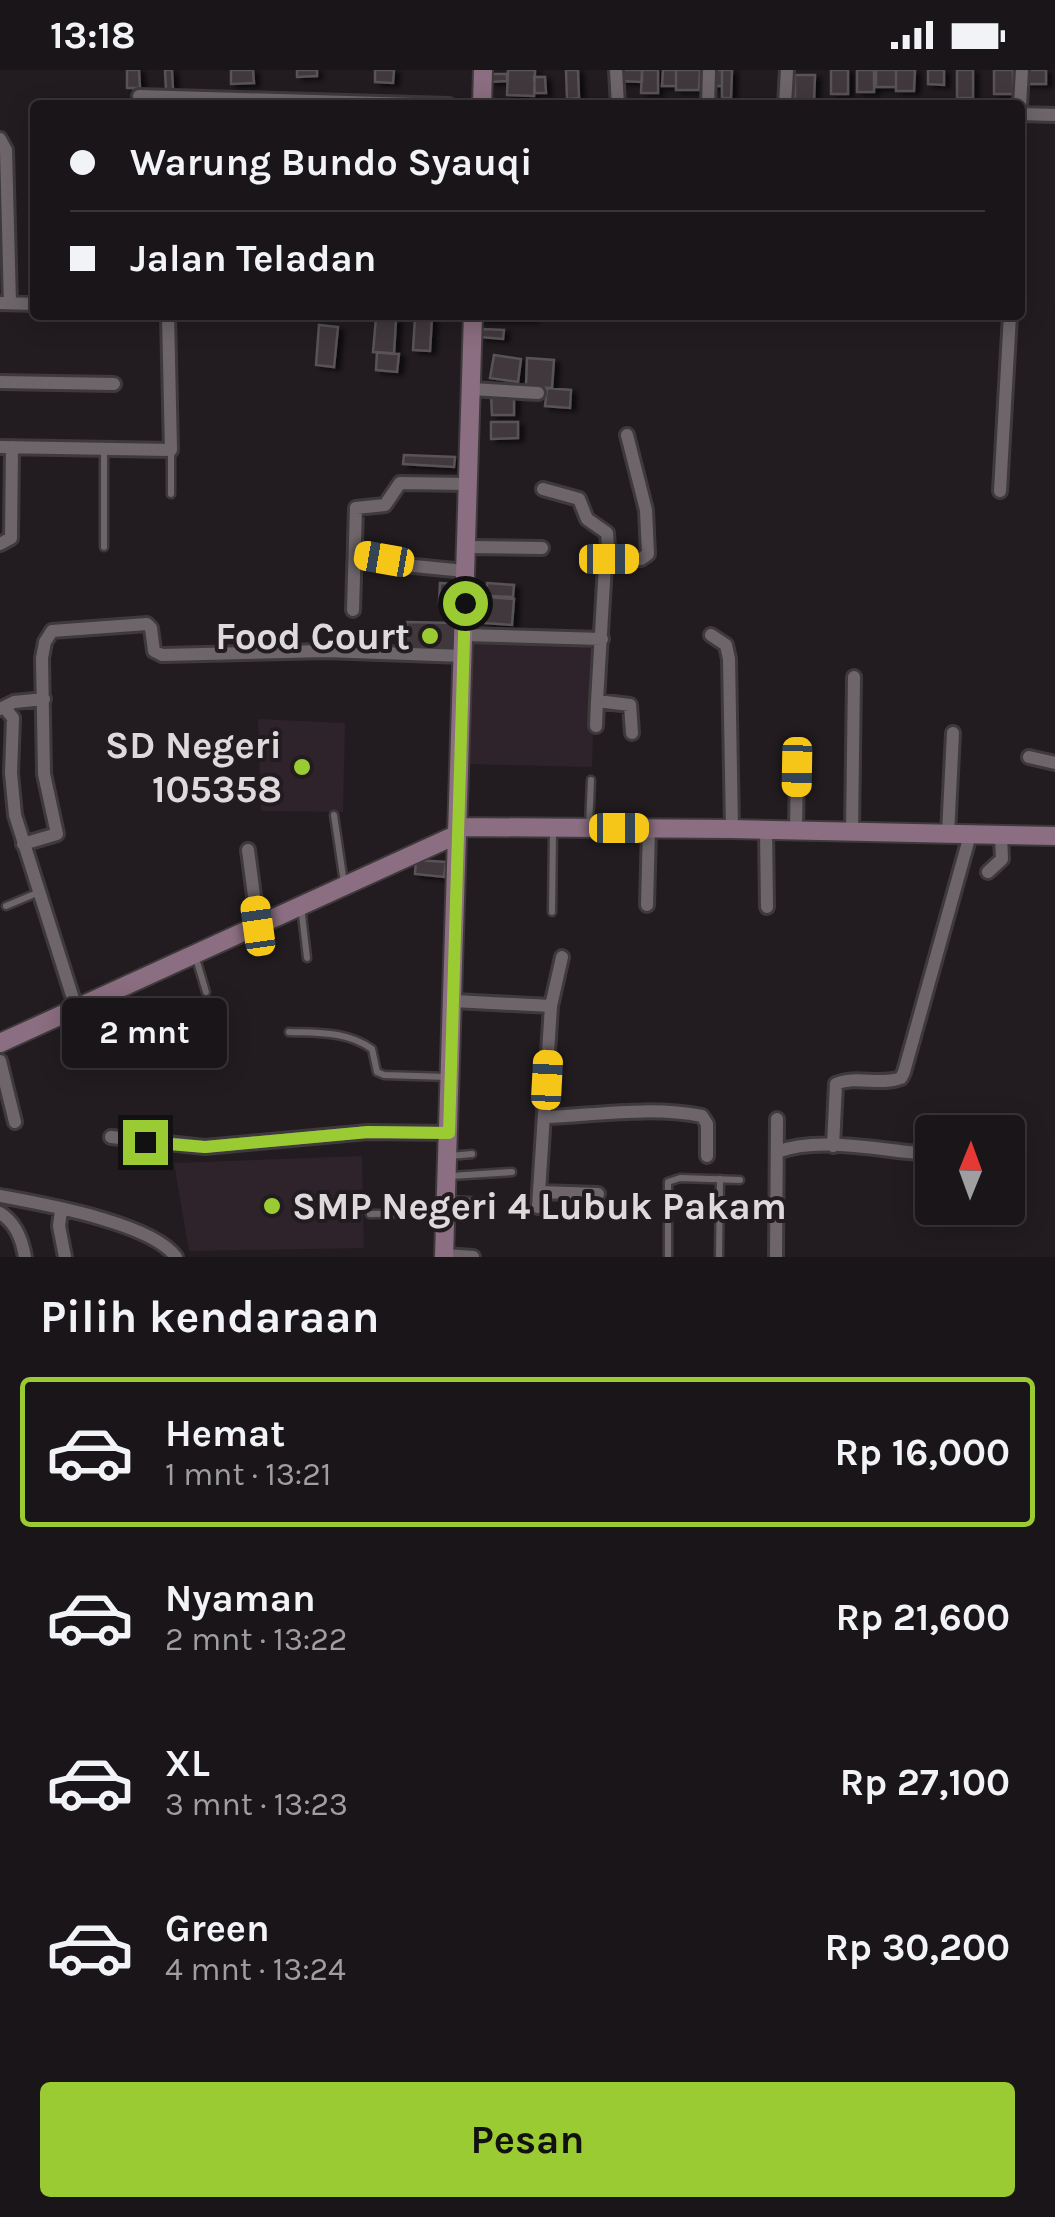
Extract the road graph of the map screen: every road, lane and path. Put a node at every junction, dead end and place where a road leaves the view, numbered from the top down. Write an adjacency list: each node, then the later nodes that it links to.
1 (483, 70): 8 (main road)
2 (616, 70): 9 (street)
3 (709, 70): 10 (street)
4 (788, 70): 11 (street)
5 (1022, 70): 12 (street)
6 (139, 96): 7 (street)
7 (170, 100)
8 (482, 100)
9 (618, 100)
10 (708, 100)
11 (785, 100)
12 (1020, 100)
13 (1025, 114): 14 (street)
14 (1055, 115)
15 (0, 138): 16 (street)
16 (5, 303): 17 (street)
17 (30, 304)
18 (168, 320): 28 (street)
19 (473, 320): 23 (main road)
20 (1010, 320): 31 (street)
21 (0, 382): 22 (street)
22 (114, 384)
23 (470, 390): 24 (street); 29 (main road)
24 (538, 394)
25 (627, 436): 38 (street)
26 (6, 447): 27 (street); 33 (street)
27 (104, 449): 28 (street); 34 (lane)
28 (171, 450): 32 (lane)
29 (468, 484): 35 (main road); 37 (street)
30 (543, 489): 38 (street)
31 (1000, 492)
32 (171, 494)
33 (0, 544)
34 (104, 547)
35 (466, 547): 36 (street); 39 (main road)
36 (542, 548)
37 (356, 554): 39 (street); 40 (street)
38 (609, 559): 43 (street)
39 (466, 571): 41 (main road)
40 (353, 610)
41 (464, 635): 43 (street); 44 (main road)
42 (712, 635): 60 (street)
43 (602, 638): 47 (street)
44 (464, 656): 46 (street); 63 (main road)
45 (854, 677): 64 (street)
46 (44, 699): 48 (street); 69 (street)
47 (597, 701): 49 (street); 50 (street)
48 (3, 708): 69 (street)
49 (596, 726)
50 (632, 733)
51 (953, 733): 65 (street)
52 (1029, 757): 53 (street)
53 (1055, 763)
54 (797, 767): 62 (street)
55 (591, 780): 58 (lane)
56 (334, 815): 72 (lane)
57 (553, 826): 58 (main road); 63 (main road); 78 (lane)
58 (589, 828): 59 (main road)
59 (650, 828): 60 (main road); 75 (street)
60 (732, 829): 61 (main road)
61 (766, 830): 62 (main road); 77 (street)
62 (796, 830): 64 (main road)
63 (457, 831): 72 (main road); 84 (main road)
64 (852, 832): 65 (main road)
65 (948, 834): 66 (main road)
66 (970, 835): 67 (main road); 96 (street)
67 (1001, 836): 68 (main road); 71 (street)
68 (1055, 836)
69 (23, 844): 73 (street)
70 (248, 850): 79 (street)
71 (988, 872)
72 (344, 884): 74 (main road)
73 (38, 893): 76 (lane); 86 (street)
74 (301, 905): 79 (main road); 82 (lane)
75 (647, 905)
76 (6, 906)
77 (768, 907)
78 (552, 912)
79 (258, 926): 80 (main road)
80 (195, 954): 83 (lane); 86 (main road)
81 (562, 957): 85 (street)
82 (307, 958)
83 (206, 992)
84 (454, 1001): 85 (street); 90 (main road)
85 (550, 1006): 91 (street)
86 (76, 1008): 88 (main road)
87 (289, 1032): 90 (lane)
88 (0, 1043)
89 (0, 1061): 93 (street)
90 (450, 1077): 94 (main road)
91 (545, 1116): 101 (street); 106 (street)
92 (777, 1119): 97 (street)
93 (15, 1122)
94 (449, 1133): 95 (street); 100 (main road)
95 (110, 1137)
96 (834, 1146): 97 (street); 98 (street)
97 (777, 1152): 122 (street)
98 (915, 1153)
99 (472, 1154): 100 (lane)
100 (449, 1156): 103 (main road)
101 (708, 1156)
102 (512, 1172): 103 (lane)
103 (450, 1176): 110 (main road)
104 (720, 1179): 105 (lane); 120 (lane); 121 (lane)
105 (740, 1180)
106 (539, 1192): 107 (street); 111 (street)
107 (598, 1194)
108 (0, 1196): 113 (street)
109 (485, 1202): 110 (lane)
110 (448, 1207): 114 (lane); 115 (main road)
111 (538, 1208)
112 (0, 1213): 116 (street)
113 (60, 1214): 117 (street); 118 (street)
114 (370, 1214)
115 (444, 1256): 119 (street)
116 (25, 1257)
117 (65, 1257)
118 (176, 1257)
119 (473, 1257)
120 (668, 1257)
121 (719, 1257)
122 (776, 1257)

